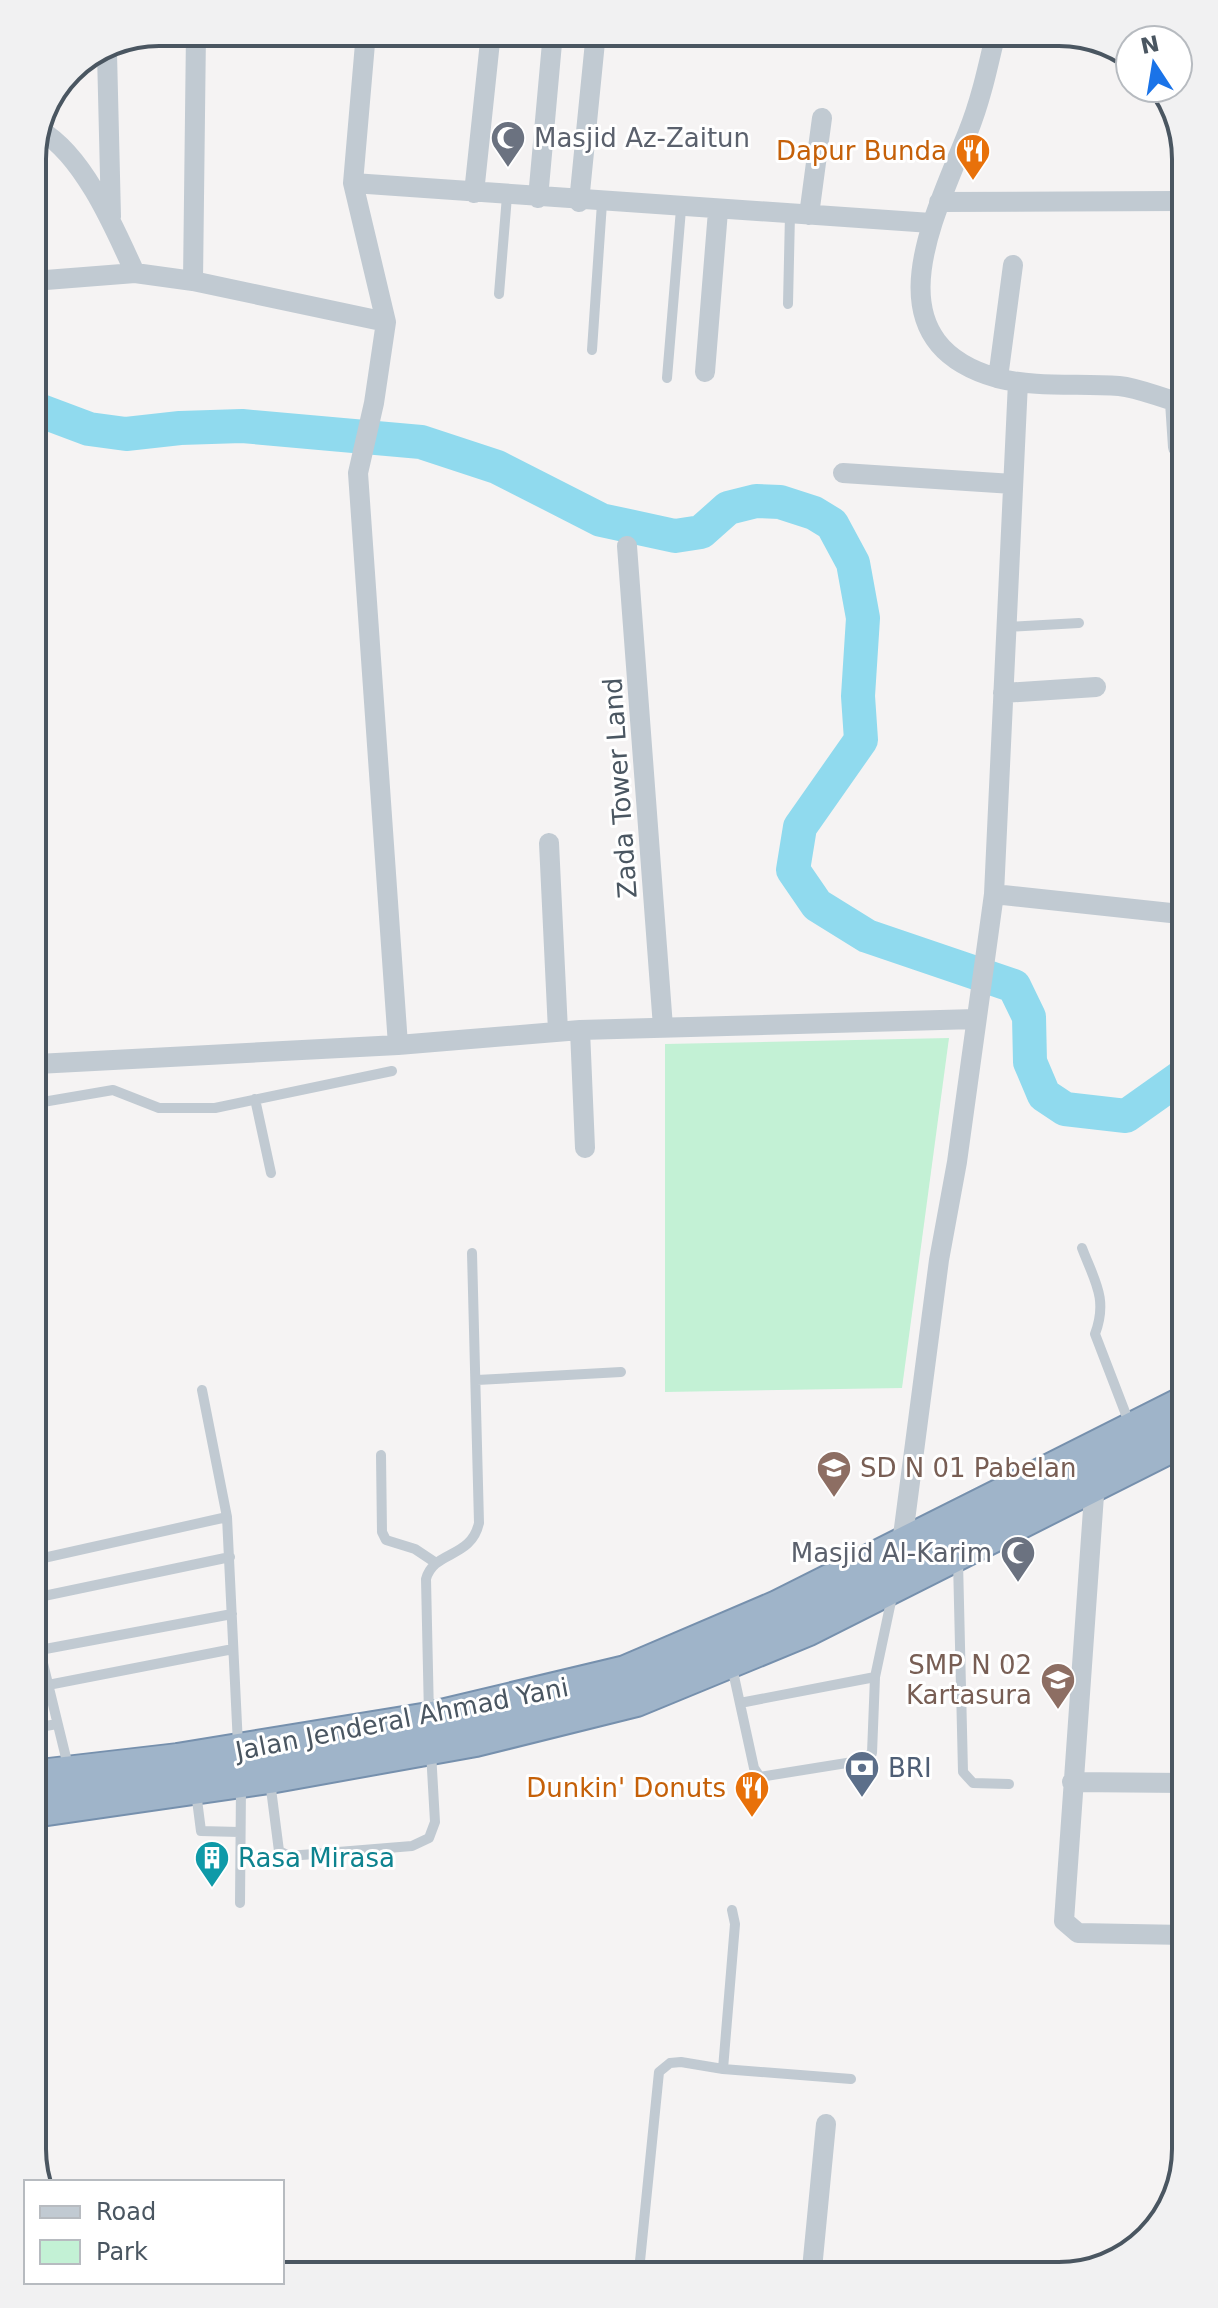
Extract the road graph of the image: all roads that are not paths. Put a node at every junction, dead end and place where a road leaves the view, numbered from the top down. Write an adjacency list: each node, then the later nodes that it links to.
1 (196, 46): 26 (street)
2 (365, 46): 10 (street)
3 (490, 46): 11 (street)
4 (552, 46): 13 (street)
5 (595, 46): 15 (street)
6 (993, 46): 16 (street)
7 (107, 59): 21 (street)
8 (822, 118): 20 (street)
9 (49, 136): 21 (street)
10 (353, 183): 11 (street); 29 (street)
11 (474, 193): 12 (street)
12 (507, 196): 13 (street); 27 (lane)
13 (538, 198): 15 (street)
14 (1172, 201): 16 (street)
15 (579, 202): 17 (street)
16 (939, 202): 22 (street)
17 (602, 203): 18 (street); 30 (lane)
18 (681, 209): 19 (street); 32 (lane)
19 (718, 211): 20 (street); 31 (street)
20 (799, 215): 22 (street); 28 (lane)
21 (111, 218): 24 (street)
22 (931, 223): 33 (street)
23 (1013, 265): 33 (street)
24 (135, 273): 25 (street); 26 (street)
25 (46, 280)
26 (193, 281): 29 (street)
27 (499, 294)
28 (788, 304)
29 (386, 322): 49 (street)
30 (592, 350)
31 (705, 372)
32 (667, 378)
33 (1008, 380): 34 (street); 36 (street)
34 (1172, 401)
35 (843, 473): 36 (street)
36 (1013, 484): 39 (street)
37 (627, 546): 46 (street, Zada Tower Land)
38 (1079, 623): 39 (lane)
39 (1006, 627): 41 (street)
40 (1096, 687): 41 (street)
41 (1003, 693): 43 (street)
42 (549, 843): 48 (street)
43 (994, 894): 44 (street); 45 (street)
44 (1172, 913)
45 (976, 1019): 46 (street); 67 (street)
46 (663, 1027): 47 (street)
47 (580, 1030): 48 (street); 54 (street)
48 (558, 1031): 49 (street)
49 (398, 1045): 50 (street)
50 (46, 1064)
51 (392, 1071): 52 (lane)
52 (255, 1099): 53 (lane); 55 (lane)
53 (46, 1101)
54 (585, 1148)
55 (271, 1173)
56 (1082, 1248): 62 (lane)
57 (472, 1253): 59 (lane)
58 (621, 1372): 59 (lane)
59 (477, 1380): 71 (lane)
60 (202, 1390): 66 (lane)
61 (1172, 1410): 62 (highway, Jalan Jenderal Ahmad Yani)
62 (1133, 1430): 67 (highway, Jalan Jenderal Ahmad Yani)
63 (1172, 1444): 65 (highway, Jalan Jenderal Ahmad Yani)
64 (381, 1455): 71 (lane)
65 (1095, 1481): 68 (highway, Jalan Jenderal Ahmad Yani); 87 (street)
66 (227, 1517): 69 (lane); 70 (lane)
67 (902, 1547): 72 (street); 76 (highway, Jalan Jenderal Ahmad Yani)
68 (958, 1551): 72 (highway, Jalan Jenderal Ahmad Yani); 89 (lane)
69 (46, 1557)
70 (230, 1557): 73 (lane); 74 (lane)
71 (436, 1563): 84 (lane)
72 (895, 1583): 76 (highway, Jalan Jenderal Ahmad Yani); 79 (lane)
73 (46, 1596)
74 (232, 1614): 75 (lane); 77 (lane)
75 (46, 1647)
76 (727, 1648): 81 (lane); 84 (highway, Jalan Jenderal Ahmad Yani)
77 (233, 1649): 80 (lane); 85 (lane)
78 (46, 1676): 80 (lane)
79 (875, 1677): 81 (lane); 81 (lane)
80 (48, 1685): 82 (lane)
81 (740, 1703)
82 (57, 1724): 83 (lane); 86 (lane)
83 (46, 1726)
84 (430, 1734): 85 (highway, Jalan Jenderal Ahmad Yani); 85 (lane)
85 (250, 1769): 86 (highway, Jalan Jenderal Ahmad Yani); 90 (highway, Jalan Jenderal Ahmad Yani); 92 (lane)
86 (55, 1775)
87 (1072, 1782): 88 (street); 95 (street)
88 (1172, 1783)
89 (1009, 1784)
90 (196, 1787): 91 (highway, Jalan Jenderal Ahmad Yani); 92 (lane)
91 (46, 1808)
92 (239, 1832): 93 (lane)
93 (240, 1903)
94 (732, 1910): 96 (lane)
95 (1172, 1935)
96 (723, 2069): 97 (lane); 99 (lane)
97 (851, 2079)
98 (826, 2124): 100 (street)
99 (640, 2262)
100 (813, 2262)

